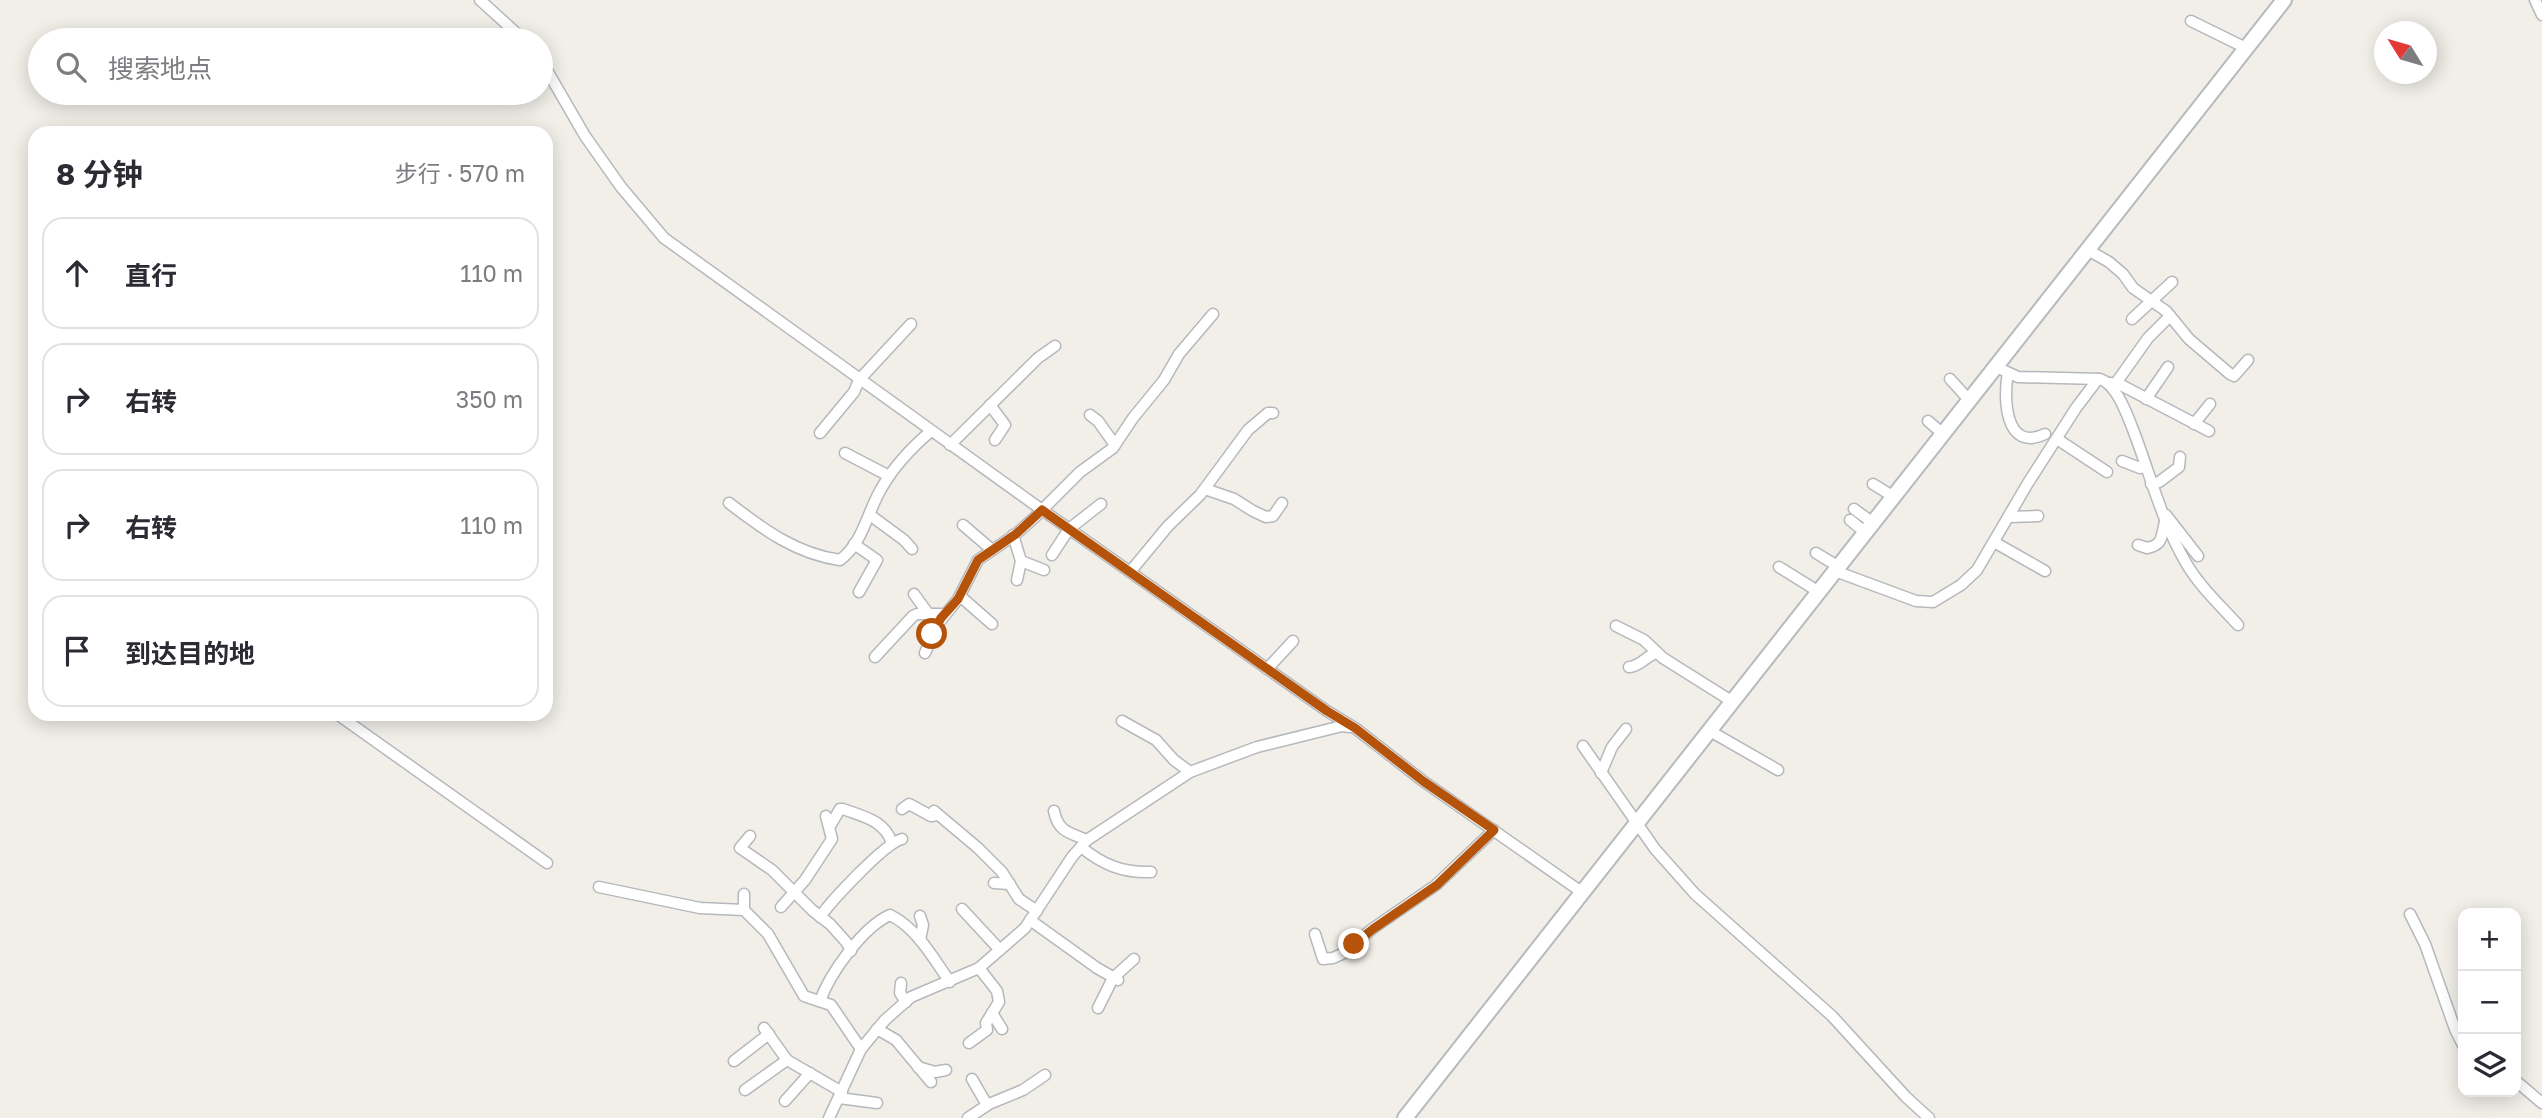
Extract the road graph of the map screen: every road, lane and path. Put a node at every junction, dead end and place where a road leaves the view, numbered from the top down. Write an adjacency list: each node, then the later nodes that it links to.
1 (480, 0): 6 (street)
2 (2284, 0): 7 (street)
3 (2535, 0): 4 (street)
4 (2542, 15)
5 (2191, 21): 7 (street)
6 (510, 28)
7 (2246, 48): 9 (street)
8 (553, 77): 22 (street)
9 (2088, 250): 11 (street); 19 (street)
10 (2172, 282): 11 (street)
11 (2153, 301): 13 (street); 14 (street)
12 (1213, 314): 40 (street)
13 (2170, 316): 17 (street); 23 (street)
14 (2132, 319)
15 (911, 324): 22 (street)
16 (1055, 345): 27 (street)
17 (2248, 360)
18 (2168, 367): 24 (street)
19 (2002, 370): 21 (street); 25 (street); 36 (street)
20 (1950, 379): 25 (street)
21 (2098, 379): 23 (street); 37 (street)
22 (859, 380): 32 (street); 34 (street)
23 (2113, 383): 24 (street); 44 (street)
24 (2146, 399): 31 (street)
25 (1969, 401): 35 (street)
26 (2210, 404): 31 (street)
27 (990, 405): 38 (street); 39 (street)
28 (1273, 413): 49 (street)
29 (1090, 415): 40 (street)
30 (1928, 421): 35 (street)
31 (2194, 424): 33 (street)
32 (930, 431): 39 (street); 46 (street)
33 (2208, 432)
34 (820, 433)
35 (1943, 434): 50 (street)
36 (2045, 434)
37 (2057, 439): 45 (street); 59 (street)
38 (995, 440)
39 (950, 445): 56 (street)
40 (1115, 445): 56 (street)
41 (845, 453): 46 (street)
42 (2180, 457): 48 (street)
43 (2122, 461): 44 (street)
44 (2145, 467): 48 (street)
45 (2107, 472)
46 (889, 476): 57 (street)
47 (1872, 484): 50 (street)
48 (2151, 484): 55 (street)
49 (1205, 489): 52 (street); 79 (street)
50 (1894, 497): 63 (street)
51 (729, 503): 67 (street)
52 (1282, 503)
53 (1101, 504): 64 (street)
54 (1854, 509): 63 (street)
55 (2160, 509): 61 (street); 73 (street)
56 (1042, 510): 64 (street); 65 (street)
57 (870, 515): 67 (street); 69 (street)
58 (2038, 516): 59 (street)
59 (2009, 517): 66 (street)
60 (1850, 520): 63 (street)
61 (2166, 521): 68 (street); 89 (street)
62 (963, 524): 70 (street)
63 (1869, 528): 76 (street)
64 (1069, 529): 72 (street); 79 (street)
65 (1013, 535): 70 (street); 74 (street)
66 (1994, 542): 76 (street); 78 (street)
67 (854, 544): 82 (street)
68 (2138, 545)
69 (912, 549)
70 (991, 549): 84 (street)
71 (1816, 553): 76 (street)
72 (1052, 555)
73 (2198, 556)
74 (1021, 561): 77 (street); 80 (street)
75 (1779, 567): 81 (street)
76 (1837, 569): 81 (street)
77 (1045, 570)
78 (2045, 571)
79 (1130, 572): 96 (street)
80 (1017, 580)
81 (1819, 592): 97 (street)
82 (859, 593)
83 (914, 594): 85 (street)
84 (960, 596): 86 (street); 87 (street)
85 (928, 614): 86 (street); 88 (street); 94 (street)
86 (944, 614): 88 (street)
87 (992, 624)
88 (937, 625): 92 (street)
89 (2238, 625)
90 (1616, 626): 93 (street)
91 (1293, 641): 96 (street)
92 (925, 653)
93 (1657, 653): 95 (street); 97 (street)
94 (875, 657)
95 (1629, 667)
96 (1267, 669): 100 (street)
97 (1732, 702): 102 (street)
98 (352, 721): 113 (street)
99 (1122, 721): 105 (street)
100 (1355, 728): 105 (street); 110 (street)
101 (1626, 729): 106 (street)
102 (1710, 731): 104 (street); 109 (street)
103 (1583, 746): 106 (street)
104 (1778, 769)
105 (1190, 772): 112 (street)
106 (1601, 772): 109 (street)
107 (902, 809): 116 (street)
108 (1054, 811): 112 (street)
109 (1637, 824): 119 (street); 164 (street)
110 (1494, 830): 119 (street); 128 (street)
111 (750, 836): 118 (street)
112 (1084, 844): 114 (street); 126 (street)
113 (547, 863)
114 (1151, 873)
115 (994, 883): 116 (street)
116 (1010, 884): 126 (street)
117 (599, 887): 123 (street)
118 (794, 891): 121 (street); 127 (street); 127 (street)
119 (1583, 893): 163 (street)
120 (744, 894): 123 (street)
121 (780, 907)
122 (962, 909): 130 (street)
123 (744, 911): 137 (street)
124 (2410, 914): 143 (street)
125 (920, 916): 129 (street)
126 (1033, 916): 130 (street); 134 (street)
127 (820, 917): 131 (street)
128 (1315, 934)
129 (920, 940): 131 (street); 135 (street)
130 (1000, 950): 133 (street)
131 (851, 951): 137 (street)
132 (1134, 959): 134 (street)
133 (979, 968): 135 (street); 140 (street)
134 (1115, 979): 139 (street)
135 (950, 982): 138 (street)
136 (901, 983): 138 (street)
137 (820, 1001): 145 (street)
138 (906, 1002): 141 (street)
139 (1098, 1008)
140 (992, 1013): 142 (street); 144 (street)
141 (877, 1029): 145 (street); 148 (street)
142 (1002, 1029)
143 (2458, 1035)
144 (969, 1043)
145 (861, 1049): 156 (street)
146 (787, 1060): 147 (street); 150 (street); 155 (street)
147 (734, 1061)
148 (917, 1066): 149 (street); 153 (street)
149 (946, 1070)
150 (810, 1073): 156 (street); 157 (street)
151 (1045, 1075): 160 (street)
152 (972, 1079): 160 (street)
153 (931, 1082)
154 (2521, 1085): 159 (street)
155 (745, 1090)
156 (841, 1095): 158 (street); 161 (street)
157 (785, 1101)
158 (877, 1103)
159 (2542, 1103)
160 (987, 1105): 162 (street)
161 (829, 1118)
162 (968, 1118)
163 (1405, 1118)
164 (1929, 1118)

